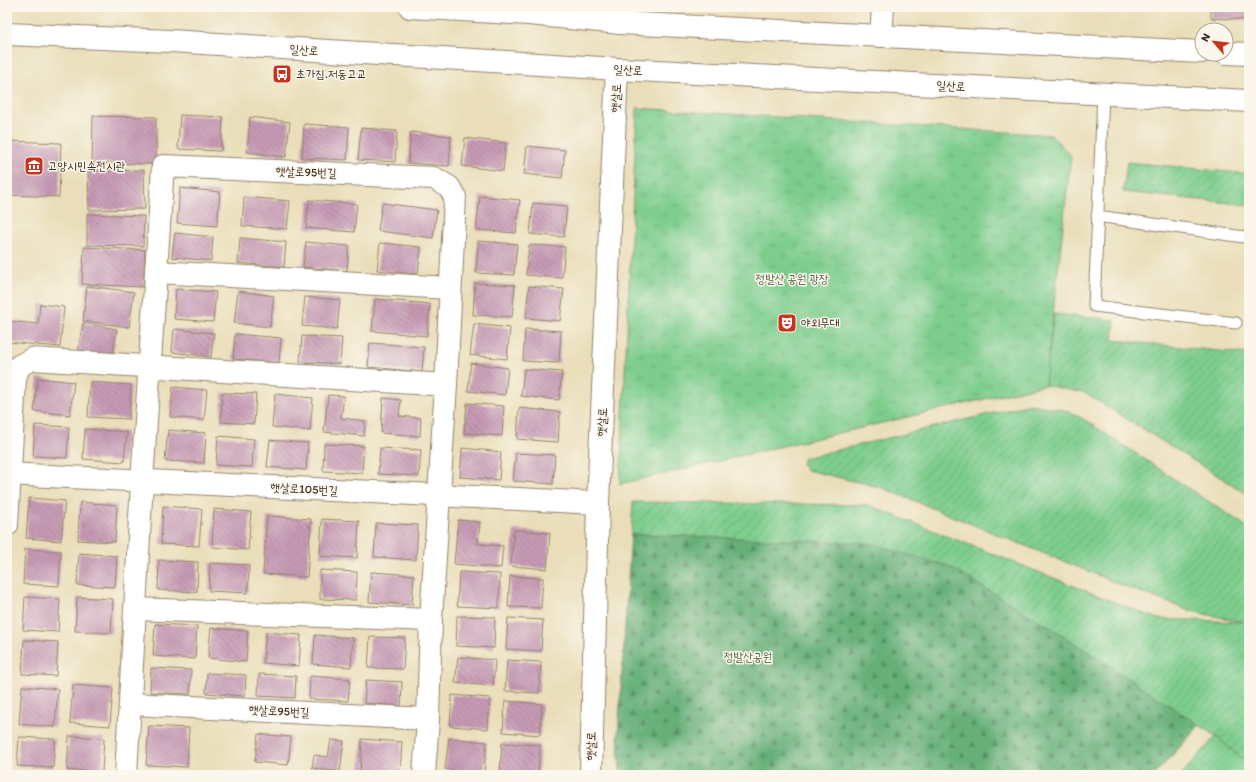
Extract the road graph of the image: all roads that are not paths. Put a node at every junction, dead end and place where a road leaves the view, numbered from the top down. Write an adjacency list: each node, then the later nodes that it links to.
1 (410, 7): 3 (street)
2 (883, 7): 5 (street)
3 (621, 15): 5 (street)
4 (7, 34): 9 (street, 일산로)
5 (881, 36): 6 (street)
6 (1194, 52)
7 (1234, 53): 8 (street)
8 (1249, 54)
9 (618, 69): 10 (street, 일산로); 22 (street, 햇살로)
10 (1103, 94): 11 (street, 일산로); 12 (lane)
11 (1249, 100)
12 (1097, 216): 13 (lane); 16 (lane)
13 (1244, 237)
14 (156, 272): 15 (street); 15 (street, 햇살로95번길); 17 (street, 햇살로95번길)
15 (450, 288): 18 (street, 햇살로95번길)
16 (1236, 322)
17 (150, 366): 18 (street); 19 (street); 20 (street, 햇살로95번길)
18 (446, 385): 21 (street, 햇살로95번길)
19 (8, 474): 20 (street, 햇살로105번길); 23 (street)
20 (142, 481): 21 (street, 햇살로105번길); 24 (street, 햇살로95번길)
21 (438, 495): 22 (street, 햇살로105번길); 25 (street, 햇살로95번길)
22 (598, 503): 30 (street, 햇살로)
23 (7, 525)
24 (135, 609): 25 (street); 26 (street, 햇살로95번길)
25 (431, 620): 27 (street, 햇살로95번길)
26 (130, 704): 27 (street, 햇살로95번길); 28 (street, 햇살로95번길)
27 (428, 719): 29 (street, 햇살로95번길)
28 (126, 775)
29 (424, 775)
30 (591, 775)

